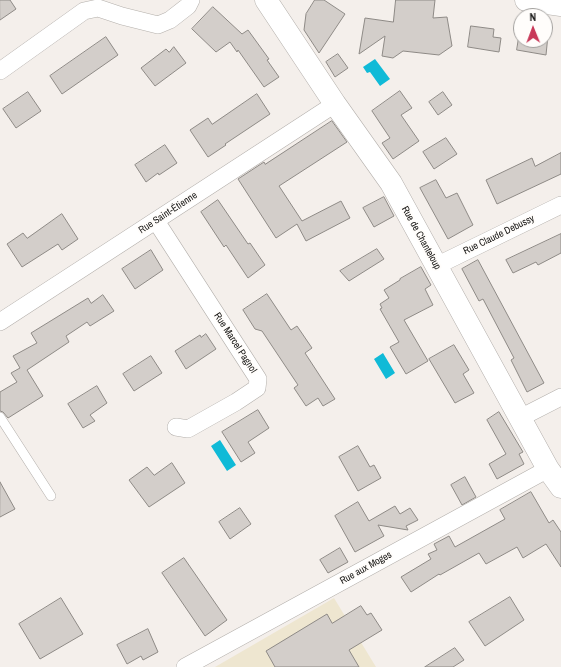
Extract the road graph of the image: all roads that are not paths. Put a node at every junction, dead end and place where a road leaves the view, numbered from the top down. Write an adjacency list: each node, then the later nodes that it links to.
1 (191, 0): 5 (street)
2 (266, 0): 6 (street, Rue de Chanteloup)
3 (526, 0): 4 (street)
4 (561, 5)
5 (0, 71)
6 (335, 104): 8 (street, Rue Saint-Étienne); 9 (street, Rue de Chanteloup)
7 (561, 205): 9 (street, Rue Claude Debussy)
8 (156, 221): 10 (street, Rue Saint-Étienne); 14 (street, Rue Marcel Pagnol)
9 (436, 266): 13 (street, Rue de Chanteloup)
10 (0, 322)
11 (561, 397): 13 (street)
12 (0, 417): 17 (lane)
13 (520, 418): 15 (street, Rue de Chanteloup)
14 (176, 427)
15 (548, 469): 16 (street, Rue de Chanteloup); 18 (street, Rue aux Moges)
16 (561, 487)
17 (51, 496)
18 (185, 667)

